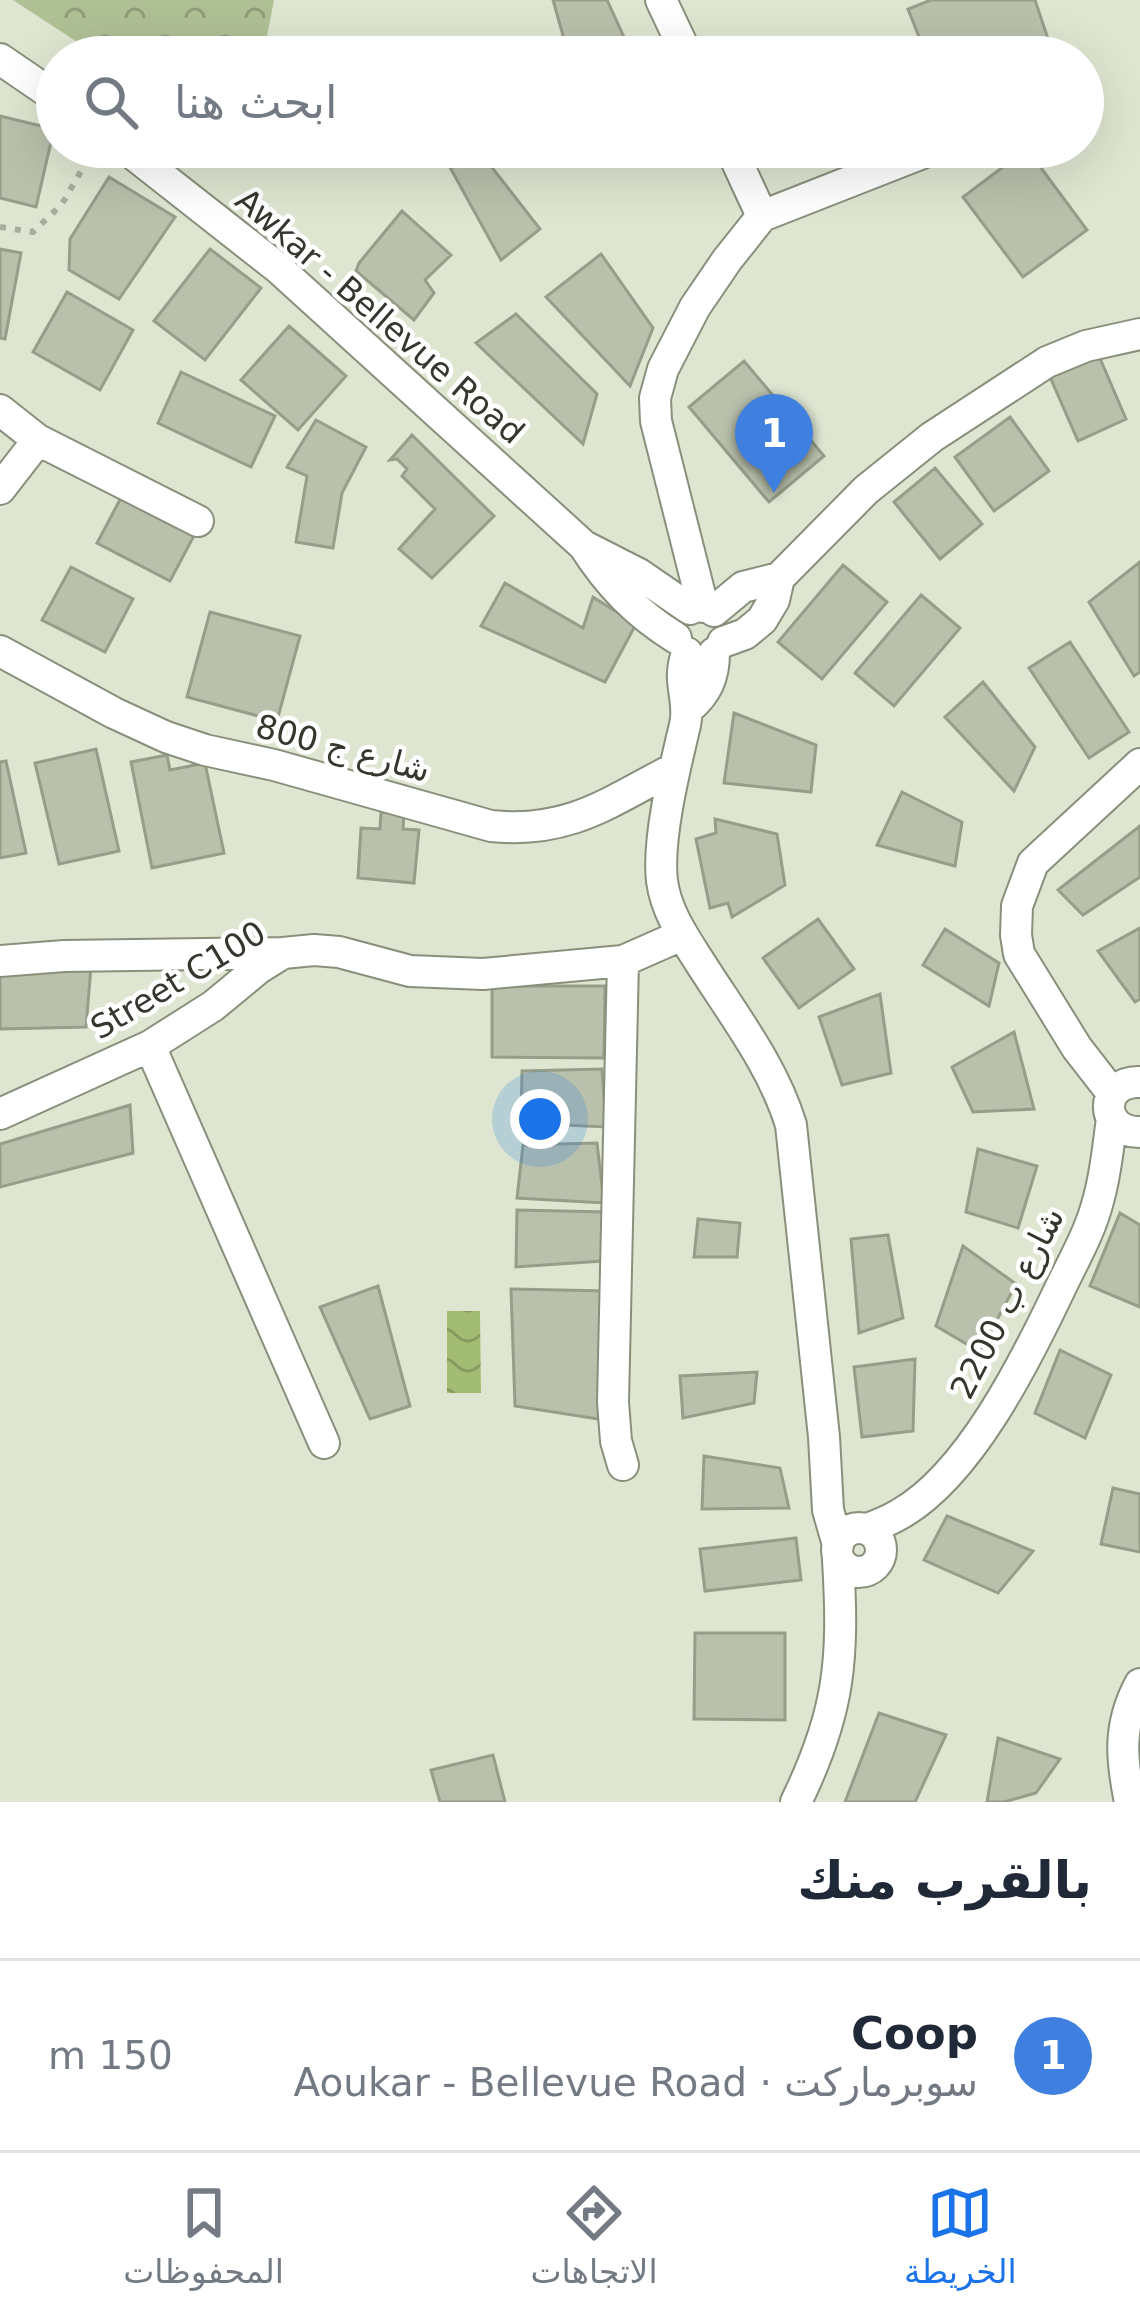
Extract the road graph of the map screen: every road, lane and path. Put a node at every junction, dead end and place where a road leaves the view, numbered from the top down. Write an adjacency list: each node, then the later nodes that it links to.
1 (661, 0): 2 (street)
2 (678, 36)
3 (0, 58): 4 (street)
4 (36, 83)
5 (82, 168): 10 (path)
6 (151, 168): 16 (street, Awkar - Bellevue Road)
7 (740, 168): 9 (street)
8 (885, 168): 9 (street)
9 (763, 216): 18 (street)
10 (0, 227)
11 (1140, 334): 17 (street)
12 (0, 410): 13 (street)
13 (38, 440): 14 (street); 15 (street)
14 (0, 489)
15 (198, 521)
16 (584, 546): 18 (street, Awkar - Bellevue Road); 19 (street, Awkar - Bellevue Road)
17 (779, 578): 18 (street); 19 (street)
18 (702, 609): 19 (street); 19 (street)
19 (700, 647): 22 (street)
20 (0, 651): 22 (street, شارع ج 800)
21 (1140, 764): 28 (street)
22 (675, 768): 23 (street)
23 (682, 934): 26 (street, Street C100); 32 (street)
24 (284, 953): 25 (street); 26 (street, Street C100); 27 (street, Street C100)
25 (0, 961)
26 (623, 962): 31 (street)
27 (150, 1046): 29 (street, Street C100); 30 (street)
28 (1128, 1107): 32 (street, شارع ب 2200)
29 (0, 1114)
30 (324, 1443)
31 (623, 1465)
32 (857, 1548): 34 (street)
33 (1140, 1684): 35 (street)
34 (796, 1802)
35 (1130, 1802)

